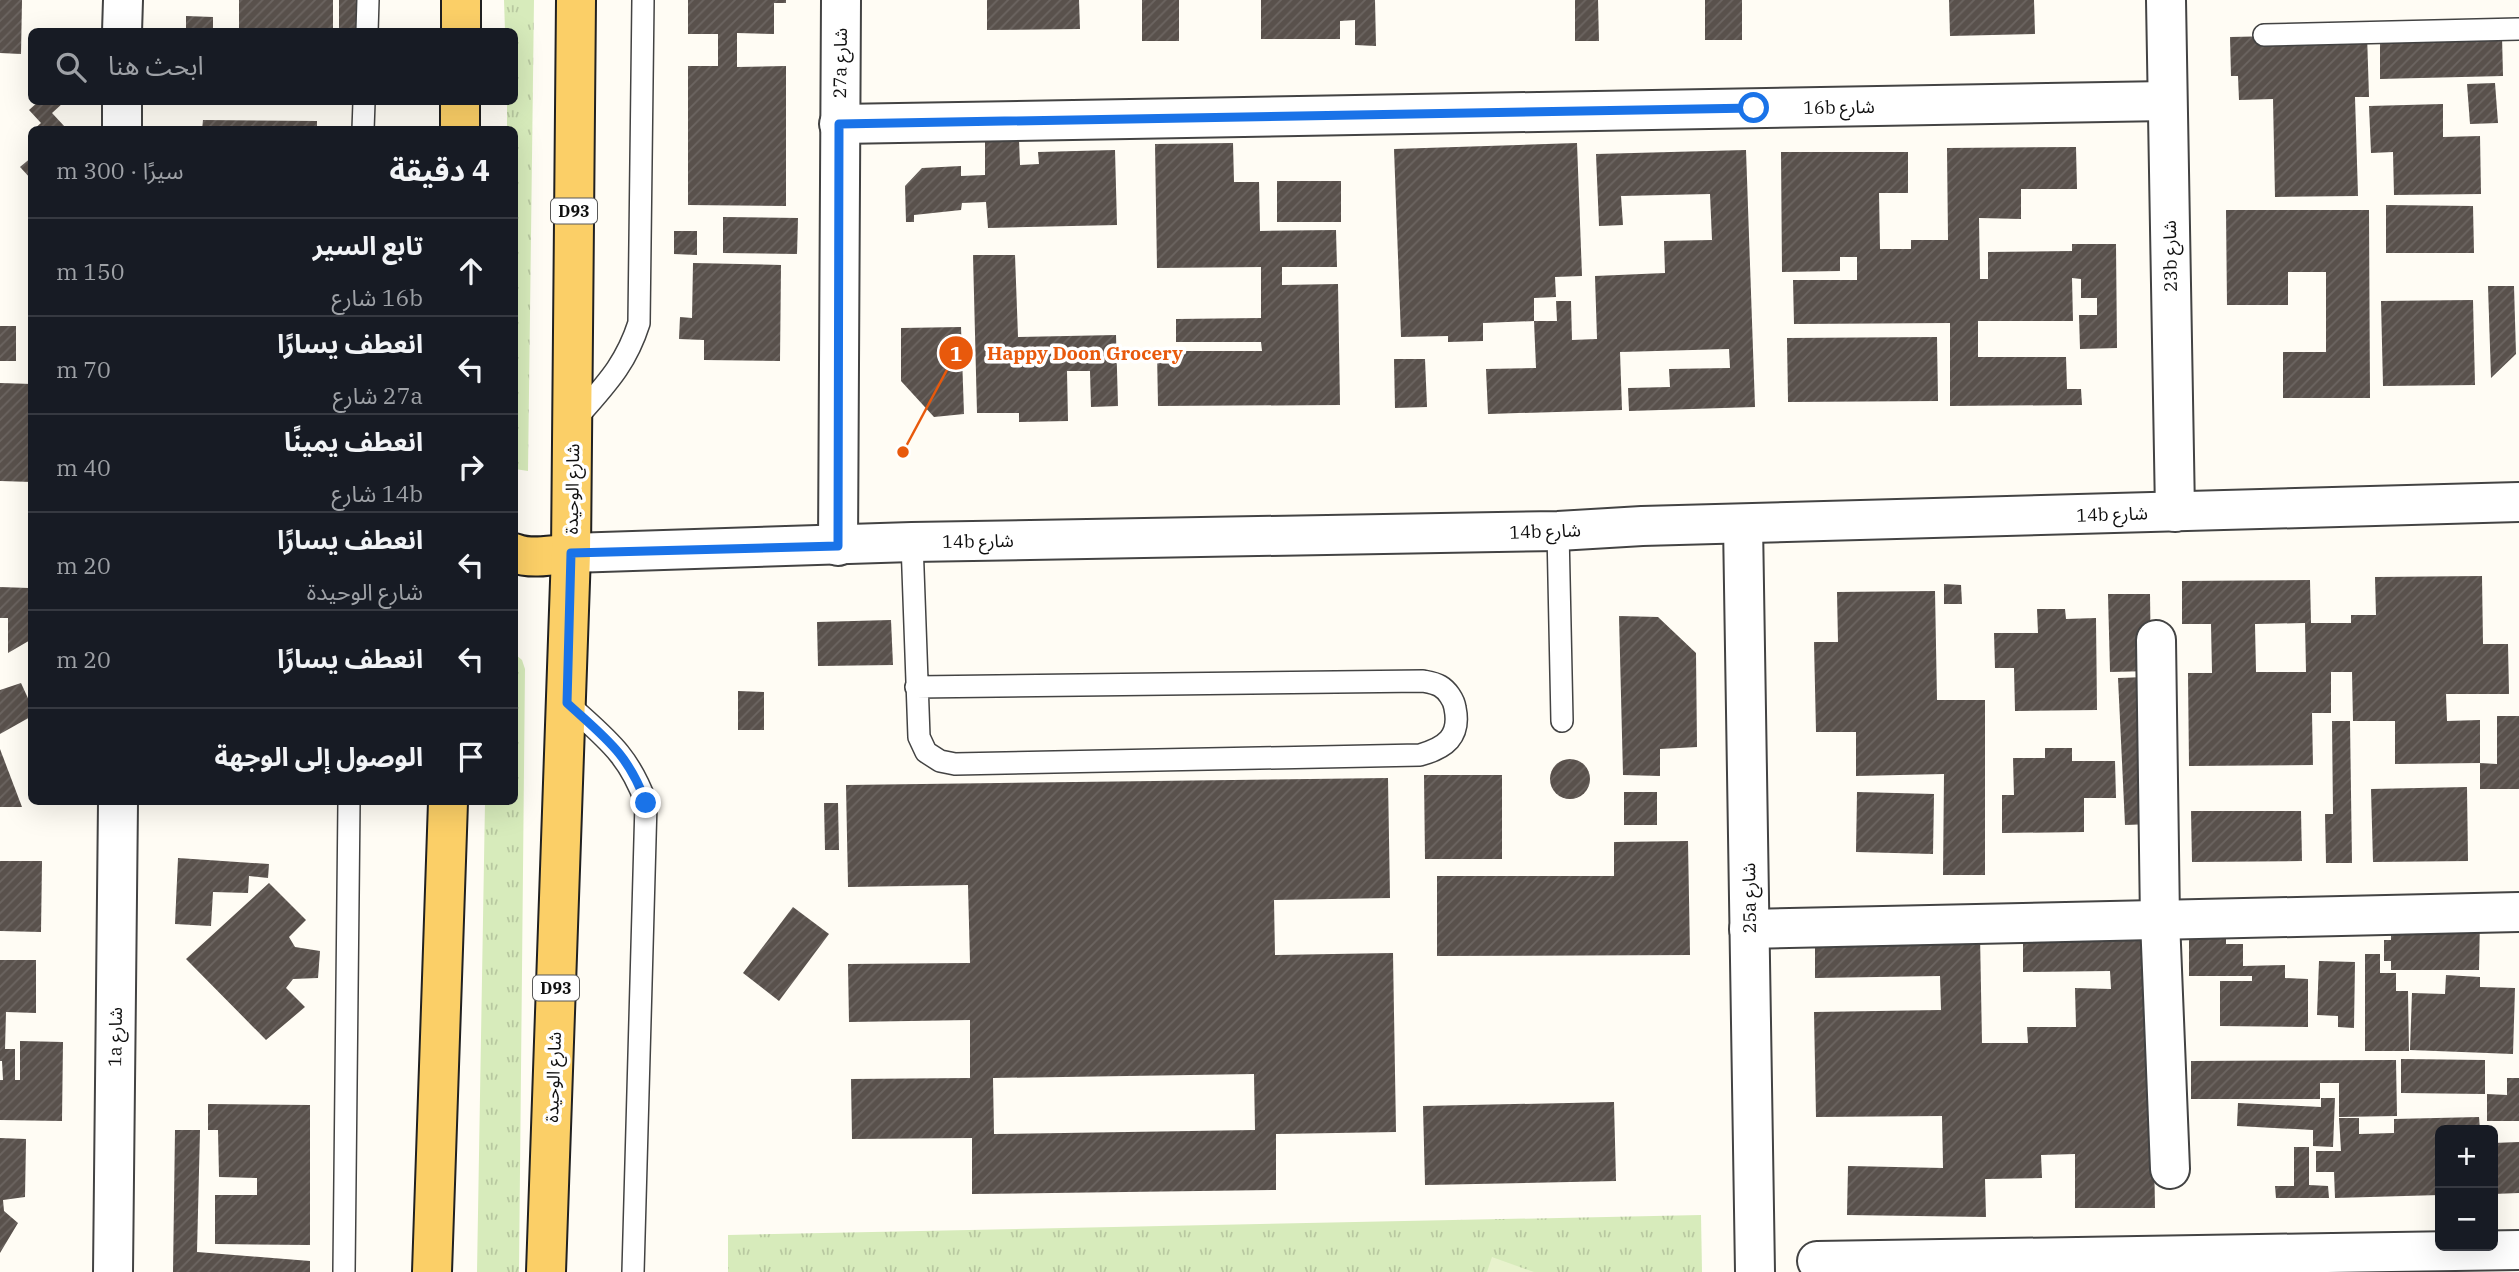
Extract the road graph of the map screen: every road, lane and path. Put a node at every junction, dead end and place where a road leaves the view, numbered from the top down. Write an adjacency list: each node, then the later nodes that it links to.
1 (122, 0): 8 (street)
2 (368, 0): 9 (lane)
3 (461, 0): 10 (main road)
4 (576, 0): 21 (main road, شارع الوحيدة / D93)
5 (643, 0): 21 (lane)
6 (841, 0): 17 (street, 27a شارع)
7 (2166, 0): 13 (street, 23b شارع)
8 (122, 28)
9 (366, 28)
10 (461, 28)
11 (2519, 29): 12 (lane)
12 (2264, 35)
13 (2167, 101): 17 (street, 16b شارع); 23 (street, 23b شارع)
14 (122, 105): 18 (street)
15 (364, 105): 19 (lane)
16 (460, 105): 20 (main road)
17 (839, 124): 27 (street, 27a شارع)
18 (122, 126)
19 (363, 126)
20 (460, 126)
21 (572, 422): 28 (main road, شارع الوحيدة / D93)
22 (2519, 502): 23 (street, 14b شارع)
23 (2175, 512): 24 (street, 14b شارع)
24 (1744, 524): 25 (street, 14b شارع); 39 (street, 25a شارع)
25 (1558, 531): 26 (street, 14b شارع); 33 (lane)
26 (912, 542): 27 (street, 14b شارع); 31 (lane)
27 (838, 546): 28 (street, 14b شارع)
28 (571, 553): 29 (main road); 32 (main road, شارع الوحيدة / D93)
29 (518, 556)
30 (2156, 639): 38 (street)
31 (916, 687): 31 (lane)
32 (567, 703): 46 (main road, شارع الوحيدة / D93); 47 (lane)
33 (1562, 721)
34 (118, 805): 43 (street, 1a شارع)
35 (349, 805): 44 (lane)
36 (448, 805): 45 (main road)
37 (2519, 912): 38 (street)
38 (2160, 920): 39 (street); 40 (street)
39 (1749, 929): 48 (street, 25a شارع)
40 (2170, 1169)
41 (2519, 1250): 42 (street)
42 (1817, 1261)
43 (113, 1272)
44 (344, 1272)
45 (432, 1272)
46 (546, 1272)
47 (633, 1272)
48 (1755, 1272)

